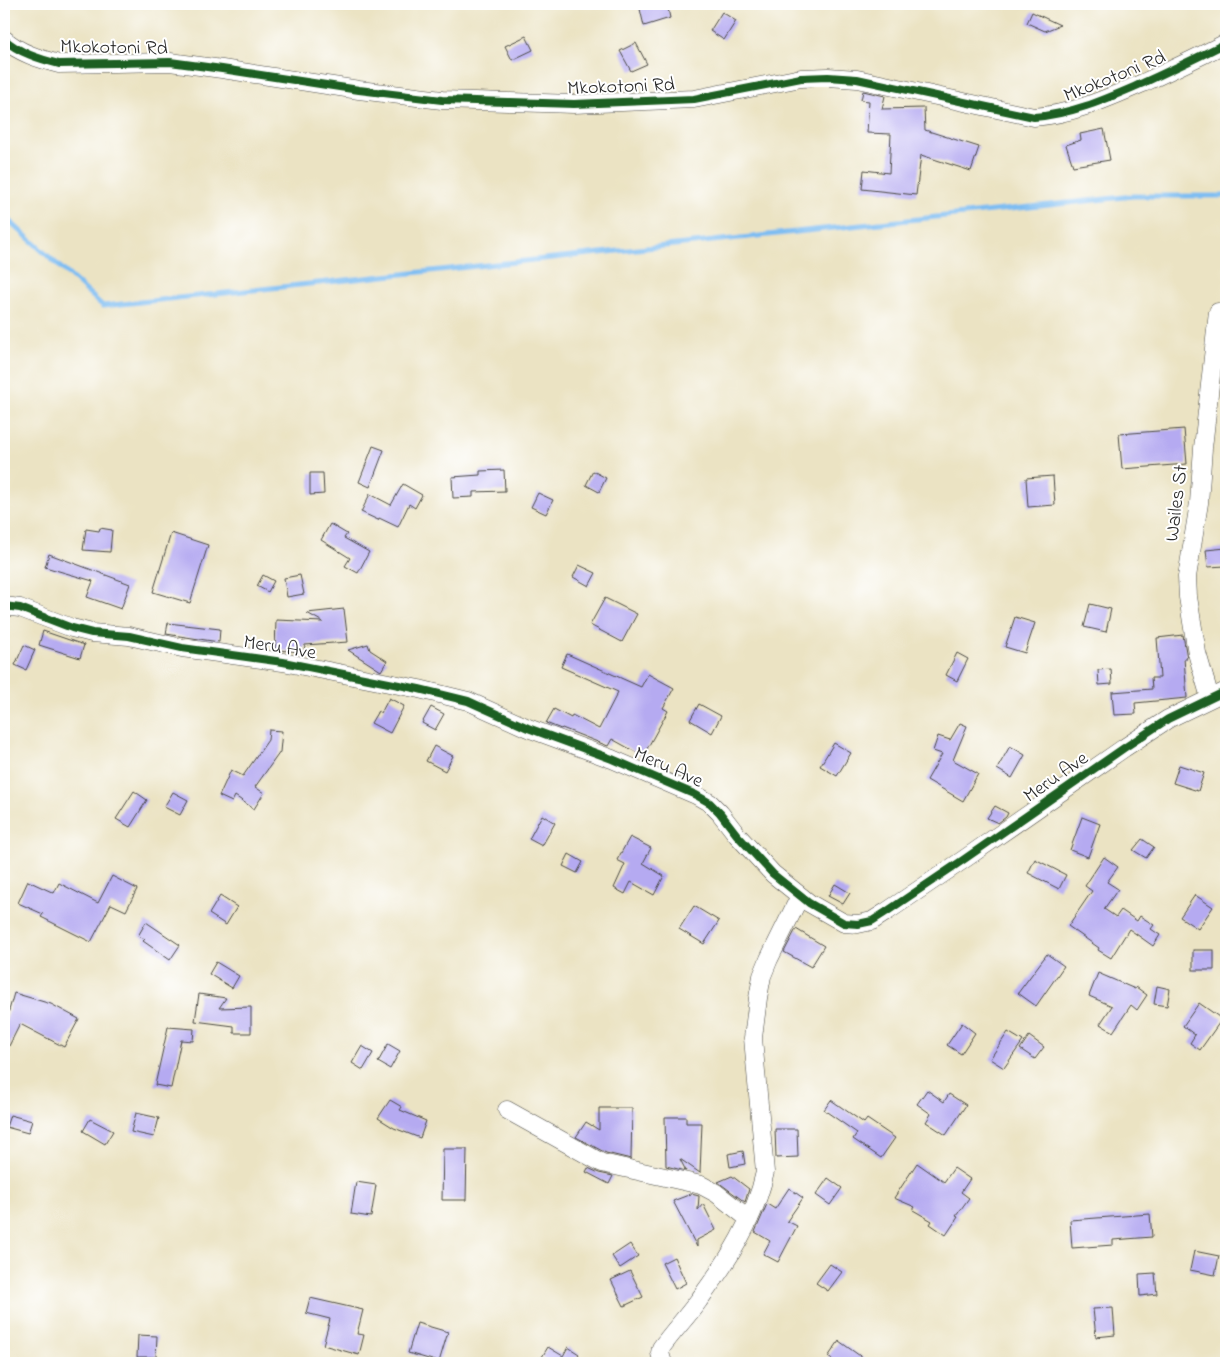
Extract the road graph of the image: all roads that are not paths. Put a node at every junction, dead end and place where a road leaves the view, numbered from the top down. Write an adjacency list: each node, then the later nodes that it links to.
1 (4, 39): 2 (street, Mkokotoni Rd)
2 (1226, 43)
3 (1218, 312): 6 (street, Wailes St)
4 (4, 606): 7 (street, Meru Ave)
5 (1226, 691): 6 (street, Meru Ave)
6 (1210, 698): 7 (street, Meru Ave)
7 (800, 896): 9 (street)
8 (507, 1110): 9 (street)
9 (749, 1219): 10 (street)
10 (664, 1363)

